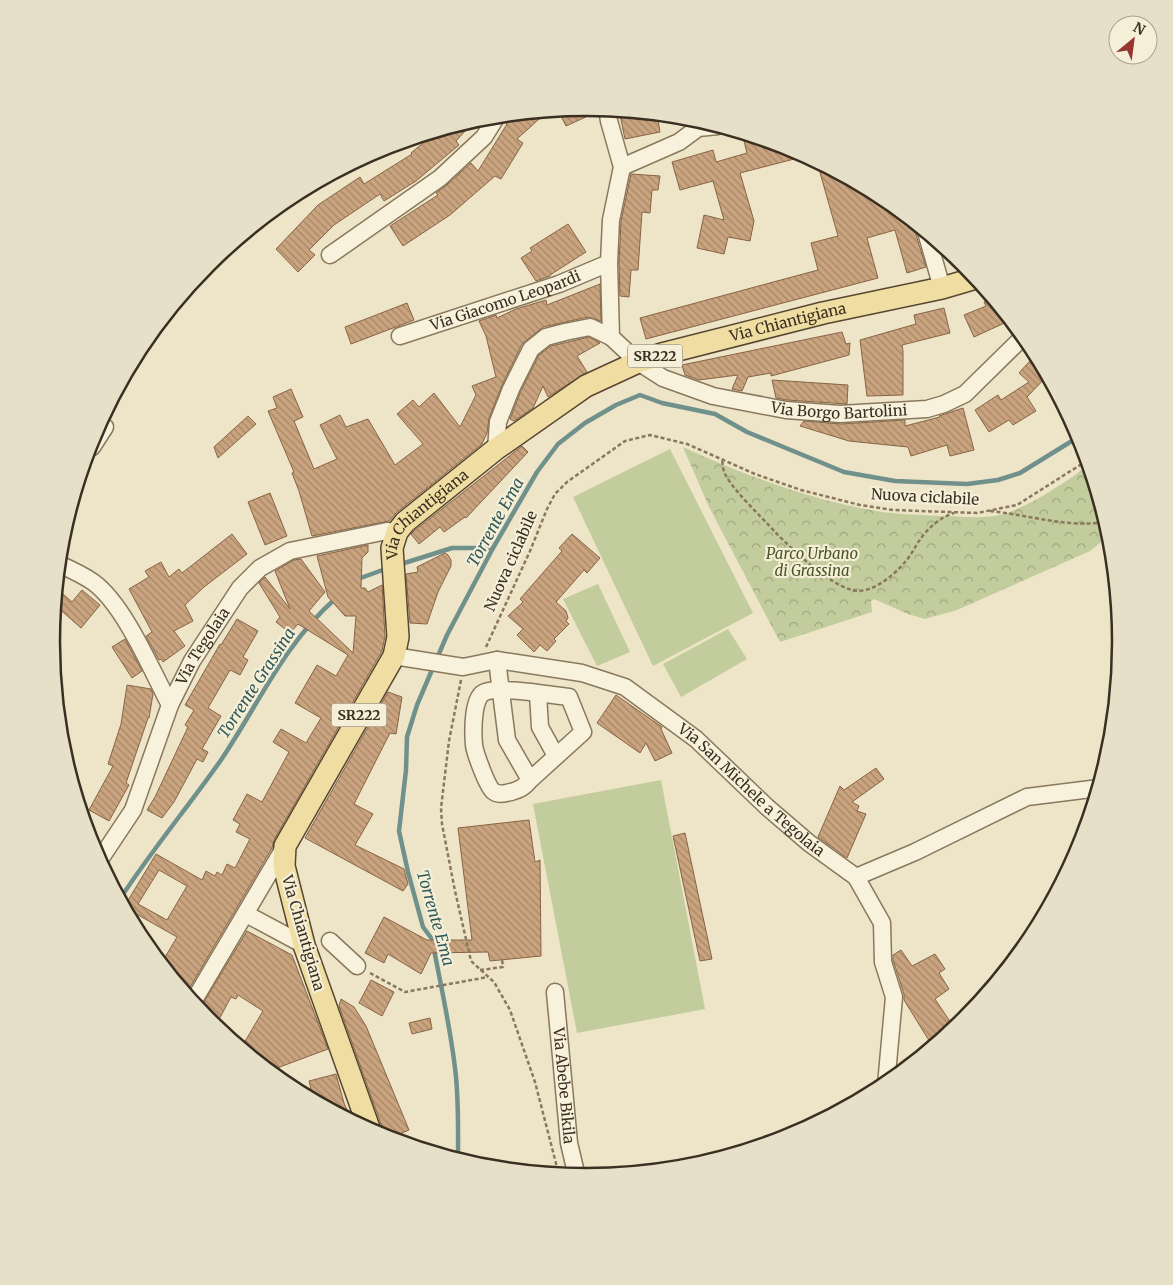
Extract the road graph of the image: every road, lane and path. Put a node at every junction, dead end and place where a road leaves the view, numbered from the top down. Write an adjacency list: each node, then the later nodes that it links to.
1 (608, 117): 4 (street)
2 (491, 125): 6 (street)
3 (695, 127): 4 (street)
4 (622, 167): 7 (street)
5 (929, 243): 9 (street)
6 (330, 255)
7 (610, 263): 10 (street, Via Giacomo Leopardi); 11 (street)
8 (968, 280): 9 (main road, Via Chiantigiana / SR222)
9 (942, 288): 13 (main road, Via Chiantigiana / SR222)
10 (400, 336)
11 (611, 337): 13 (street, Via Borgo Bartolini); 14 (street, Via Borgo Bartolini)
12 (1018, 342): 13 (street, Via Borgo Bartolini)
13 (638, 362): 14 (main road, Via Chiantigiana / SR222)
14 (496, 449): 20 (main road, Via Chiantigiana / SR222)
15 (722, 461): 18 (path, Nuova ciclabile); 18 (path); 23 (path, Nuova ciclabile)
16 (1082, 464): 17 (path, Nuova ciclabile)
17 (986, 511): 18 (path, Nuova ciclabile); 19 (path)
18 (956, 512)
19 (1099, 522)
20 (394, 540): 22 (main road, Via Chiantigiana / SR222); 27 (street, Via Tegolaia)
21 (66, 568): 27 (street)
22 (403, 657): 24 (street, Via San Michele a Tegolaia); 31 (main road, Via Chiantigiana / SR222)
23 (490, 657): 24 (street, Via San Michele a Tegolaia); 25 (street); 33 (street, Via San Michele a Tegolaia)
24 (460, 666): 39 (path)
25 (500, 690): 26 (street); 29 (street); 29 (street)
26 (538, 694): 28 (street); 28 (street)
27 (170, 705): 32 (street, Via Tegolaia)
28 (556, 756): 29 (street)
29 (530, 780)
30 (1092, 789): 33 (street)
31 (285, 846): 34 (street); 36 (main road, Via Chiantigiana)
32 (104, 853)
33 (856, 877): 43 (street)
34 (246, 914): 36 (street); 42 (street)
35 (330, 941): 38 (street)
36 (304, 945): 44 (main road, Via Chiantigiana)
37 (502, 960): 39 (path)
38 (357, 966): 40 (path)
39 (480, 970): 40 (path)
40 (488, 977): 45 (path)
41 (555, 992): 46 (street, Via Abebe Bikila)
42 (197, 996)
43 (887, 1074)
44 (366, 1121)
45 (556, 1168)
46 (575, 1169)

